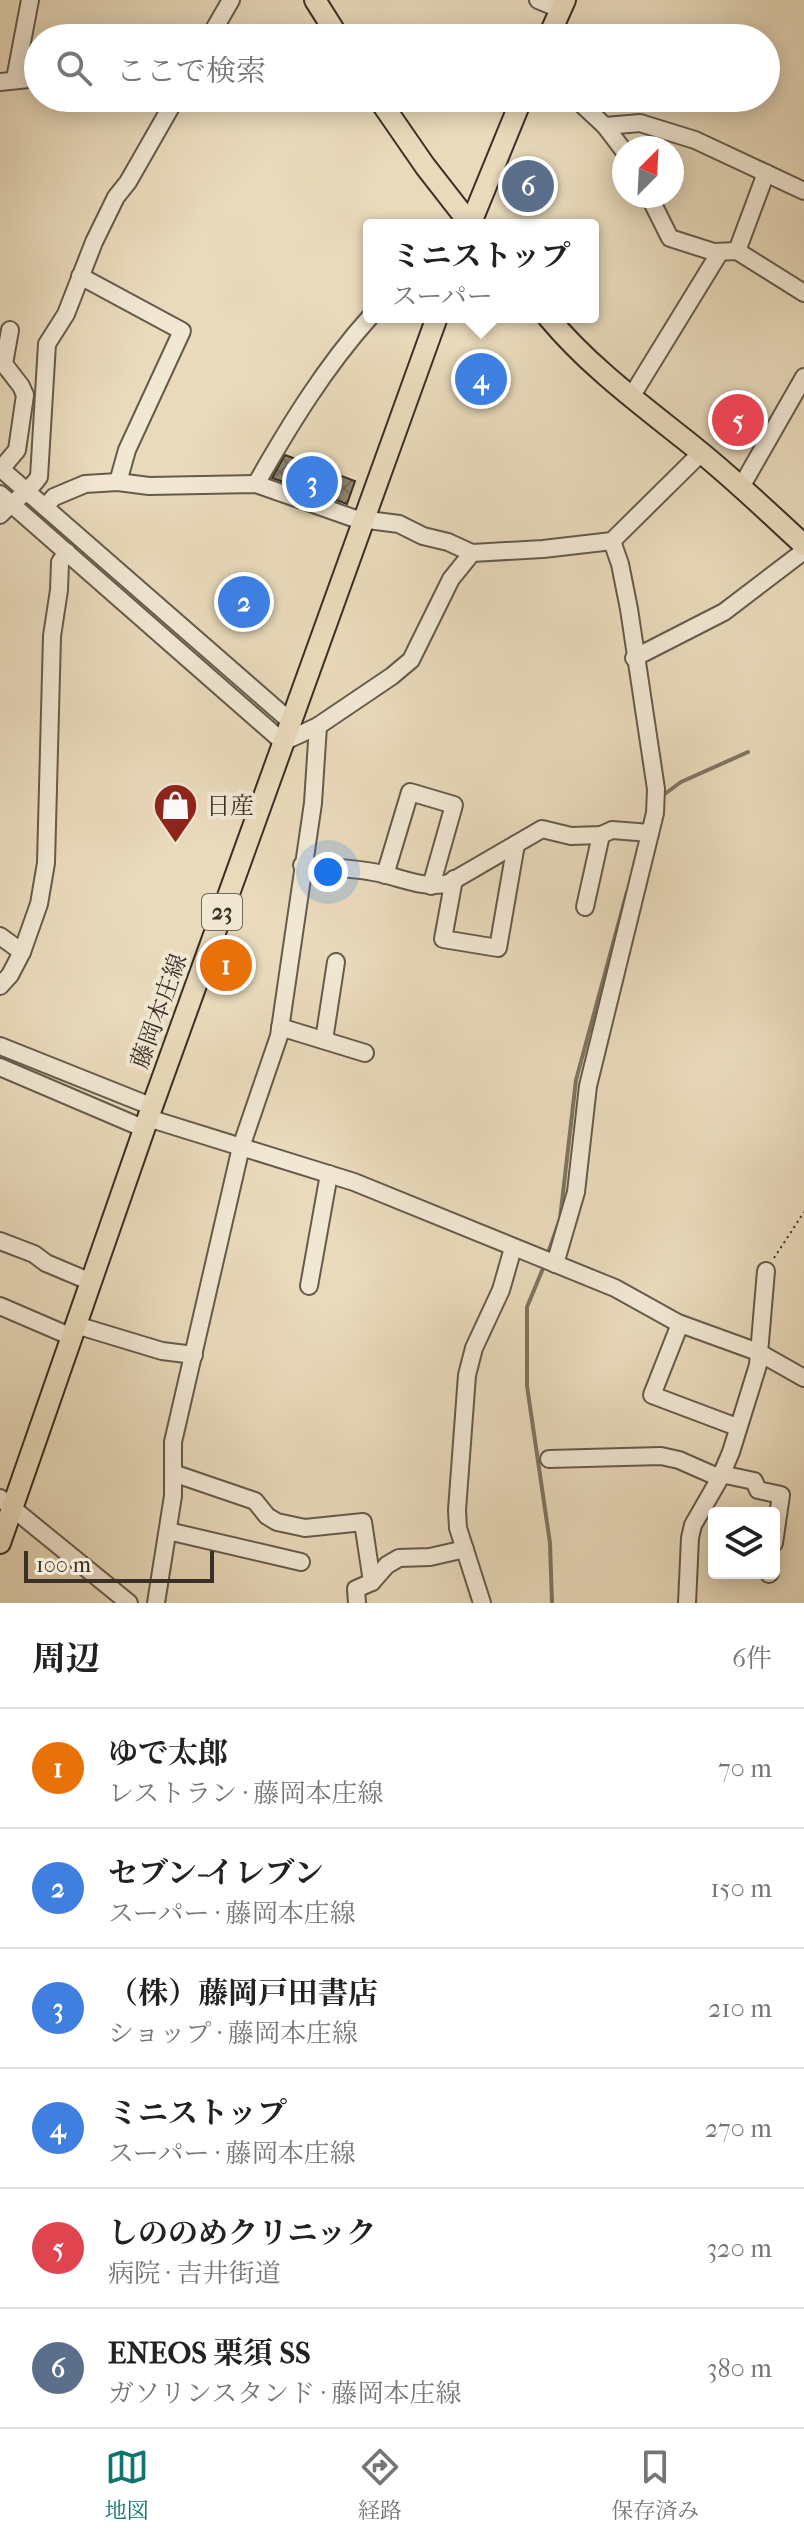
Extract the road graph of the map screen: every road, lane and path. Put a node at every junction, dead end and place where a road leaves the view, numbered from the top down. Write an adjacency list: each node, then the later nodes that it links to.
1 (30, 0): 9 (street)
2 (231, 0): 6 (street)
3 (315, 0): 7 (main road)
4 (538, 0): 5 (street)
5 (563, 4): 8 (main road)
6 (217, 24)
7 (330, 24)
8 (554, 24)
9 (7, 80)
10 (168, 112): 23 (street)
11 (388, 112): 19 (main road)
12 (516, 112): 20 (main road)
13 (590, 112): 14 (street)
14 (605, 126): 15 (street); 16 (street)
15 (613, 136)
16 (766, 173): 17 (street); 21 (street)
17 (804, 191)
18 (655, 208): 22 (street)
19 (463, 219)
20 (469, 219)
21 (737, 251): 22 (street); 24 (street)
22 (720, 252): 30 (street)
23 (80, 276): 33 (street); 36 (street)
24 (804, 293)
25 (365, 323): 34 (street)
26 (435, 323): 39 (main road, 藤岡本庄線 / 23)
27 (553, 323): 30 (main road)
28 (10, 330): 32 (street)
29 (804, 377): 35 (street)
30 (631, 397): 31 (main road)
31 (701, 453): 35 (main road); 40 (street)
32 (0, 468): 36 (street)
33 (118, 482): 34 (street); 38 (street)
34 (256, 484): 39 (street)
35 (741, 487): 41 (main road)
36 (28, 492): 37 (street); 38 (street)
37 (4, 504): 43 (street)
38 (45, 507): 46 (street)
39 (363, 520): 44 (street); 46 (main road, 藤岡本庄線 / 23)
40 (612, 541): 44 (street); 45 (street)
41 (804, 545)
42 (804, 551): 45 (street)
43 (67, 552): 48 (street); 58 (street)
44 (472, 553): 47 (street)
45 (634, 658): 49 (street)
46 (290, 721): 48 (main road, 藤岡本庄線 / 23)
47 (318, 726): 48 (street); 52 (street)
48 (283, 742): 66 (main road, 藤岡本庄線 / 23)
49 (650, 833): 50 (street); 72 (street)
50 (601, 835): 51 (street); 56 (street)
51 (516, 844): 54 (street); 54 (street)
52 (302, 865): 53 (street); 61 (street)
53 (385, 875): 55 (street); 55 (street)
54 (454, 879): 55 (street)
55 (431, 886)
56 (585, 907)
57 (0, 936): 58 (street)
58 (22, 952): 60 (street)
59 (336, 962): 62 (street)
60 (0, 986)
61 (280, 1027): 62 (street); 67 (street)
62 (324, 1040): 64 (street)
63 (0, 1046): 66 (street)
64 (365, 1053)
65 (0, 1067): 66 (street)
66 (149, 1118): 67 (street); 74 (main road, 藤岡本庄線 / 23)
67 (241, 1147): 68 (street); 80 (street)
68 (329, 1174): 71 (street); 75 (street)
69 (804, 1212): 73 (path)
70 (0, 1241): 74 (street)
71 (513, 1248): 72 (street); 90 (street)
72 (555, 1264): 77 (street)
73 (766, 1271): 79 (street)
74 (91, 1282): 78 (main road, 藤岡本庄線 / 23)
75 (309, 1286)
76 (0, 1306): 78 (street)
77 (680, 1324): 79 (street); 82 (street)
78 (74, 1331): 80 (street); 86 (main road, 藤岡本庄線 / 23)
79 (758, 1352): 81 (street); 82 (street)
80 (194, 1355): 84 (street)
81 (804, 1378)
82 (737, 1427): 85 (street)
83 (549, 1459): 85 (street)
84 (173, 1473): 88 (street); 92 (street)
85 (720, 1476): 87 (street); 97 (street)
86 (6, 1503): 89 (main road, 藤岡本庄線 / 23); 94 (street)
87 (779, 1507)
88 (168, 1531): 91 (street); 93 (street)
89 (0, 1543)
90 (465, 1549): 92 (street); 96 (street)
91 (301, 1562)
92 (372, 1582): 95 (street)
93 (161, 1602)
94 (129, 1603)
95 (357, 1603)
96 (482, 1603)
97 (687, 1603)

